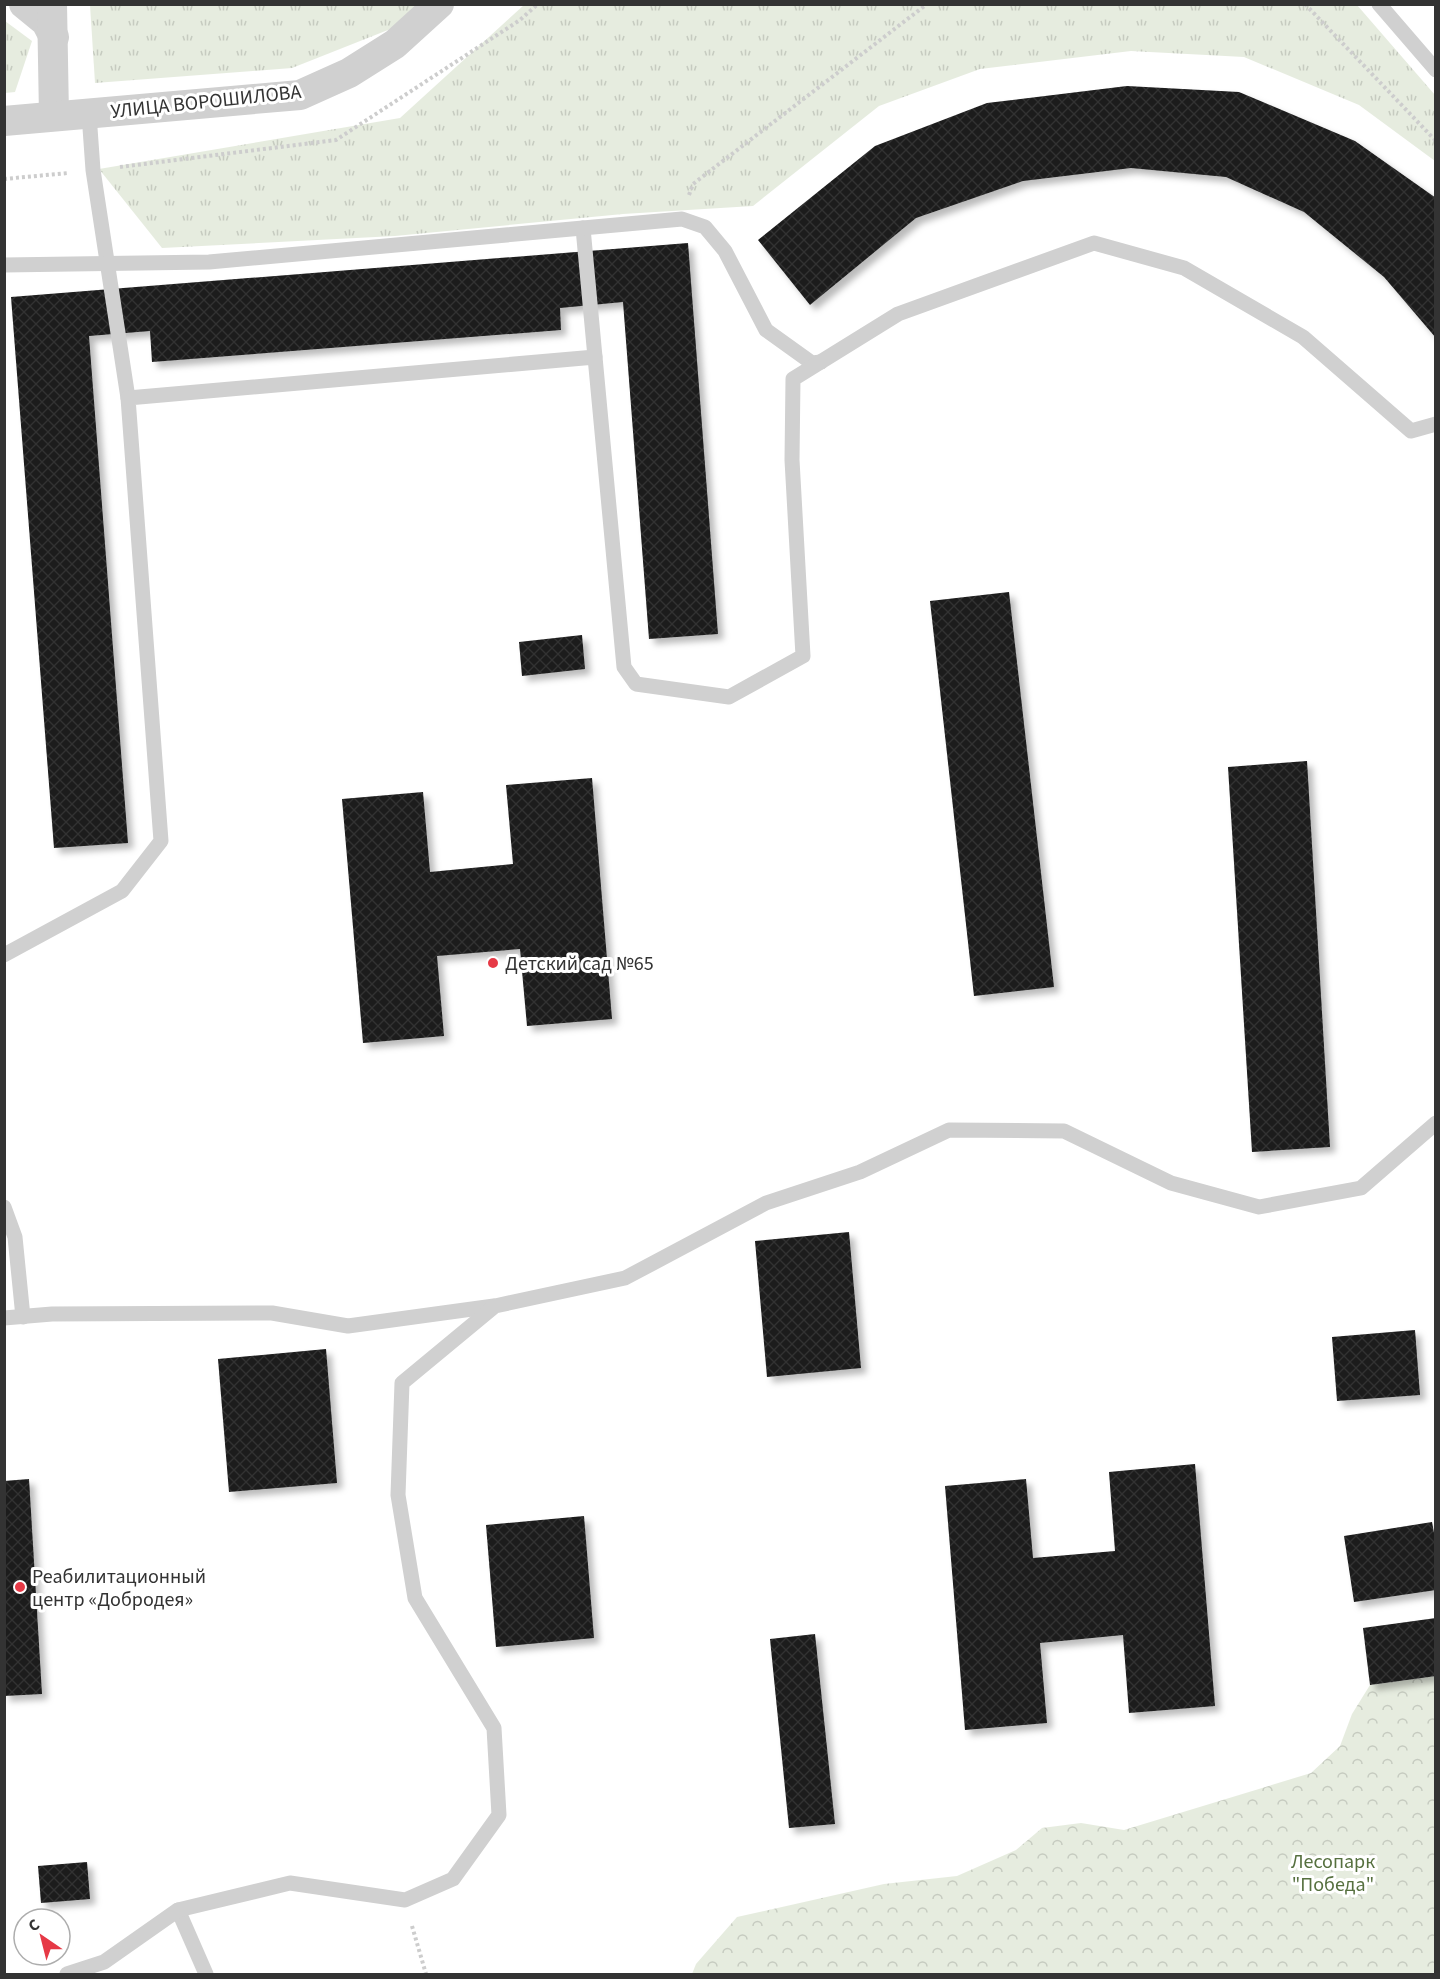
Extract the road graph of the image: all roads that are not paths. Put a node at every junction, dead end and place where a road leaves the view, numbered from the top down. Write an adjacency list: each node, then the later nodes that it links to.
1 (24, 4): 5 (street)
2 (52, 4): 5 (street)
3 (439, 4): 7 (street, УЛИЦА ВОРОШИЛОВА)
4 (1379, 4): 6 (lane)
5 (54, 37): 8 (street)
6 (1436, 69)
7 (88, 114): 8 (street, УЛИЦА ВОРОШИЛОВА); 12 (lane)
8 (54, 116): 9 (street, УЛИЦА ВОРОШИЛОВА)
9 (4, 121)
10 (584, 228): 12 (lane); 13 (lane); 14 (lane)
11 (4, 265): 12 (lane)
12 (110, 265): 15 (lane)
13 (595, 357): 14 (lane); 15 (lane)
14 (821, 362): 16 (lane)
15 (128, 398): 17 (lane)
16 (1436, 424)
17 (4, 955)
18 (1436, 1123): 20 (lane)
19 (4, 1207): 21 (lane)
20 (495, 1306): 21 (lane); 23 (lane)
21 (22, 1317): 22 (lane)
22 (4, 1318)
23 (178, 1910): 24 (lane); 25 (lane)
24 (67, 1974)
25 (206, 1974)

